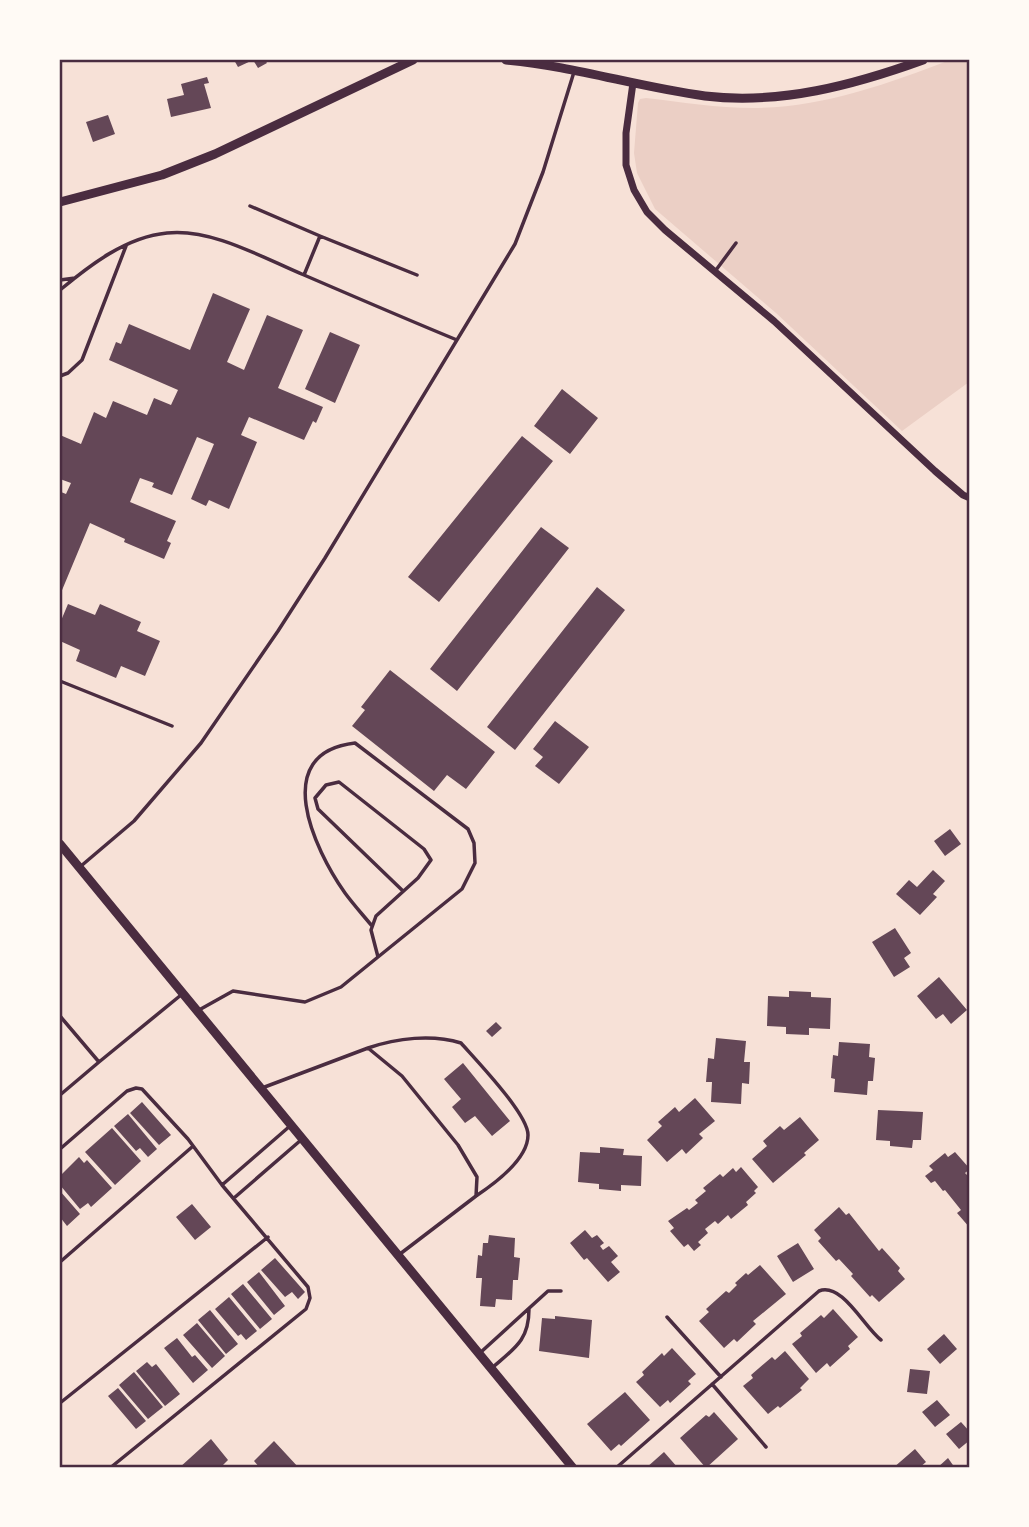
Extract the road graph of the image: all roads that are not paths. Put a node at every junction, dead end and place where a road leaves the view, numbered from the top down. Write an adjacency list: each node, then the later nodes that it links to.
1 (413, 60): 8 (street)
2 (507, 60): 5 (street)
3 (545, 60): 5 (street)
4 (923, 60): 7 (street)
5 (554, 66): 6 (street)
6 (575, 69): 7 (street); 19 (lane)
7 (633, 83): 13 (street)
8 (60, 202)
9 (250, 205): 10 (lane)
10 (320, 236): 14 (lane); 15 (lane)
11 (736, 243): 13 (lane)
12 (127, 246): 14 (lane); 16 (lane); 20 (lane)
13 (715, 272): 21 (street)
14 (304, 275): 19 (lane)
15 (417, 275)
16 (75, 278): 17 (lane); 18 (lane)
17 (60, 280)
18 (60, 290)
19 (457, 340): 25 (lane)
20 (60, 376)
21 (970, 498)
22 (60, 681): 23 (lane)
23 (172, 726)
24 (60, 844): 25 (street)
25 (79, 868): 29 (street)
26 (403, 891): 26 (lane); 27 (lane)
27 (372, 926): 28 (lane); 28 (lane)
28 (378, 957): 30 (lane)
29 (183, 993): 30 (street); 33 (lane)
30 (197, 1011): 34 (street)
31 (60, 1016): 33 (lane)
32 (368, 1048): 34 (lane); 41 (lane); 41 (lane)
33 (99, 1062): 35 (lane)
34 (261, 1089): 36 (street)
35 (60, 1096)
36 (291, 1125): 37 (street); 40 (lane)
37 (303, 1139): 42 (lane); 44 (street)
38 (192, 1147): 39 (lane); 40 (lane); 45 (lane)
39 (60, 1149)
40 (222, 1185): 42 (lane)
41 (476, 1196): 44 (lane)
42 (234, 1199): 43 (lane)
43 (268, 1237): 54 (lane); 56 (lane)
44 (398, 1255): 50 (street)
45 (60, 1262)
46 (561, 1291): 47 (lane)
47 (528, 1309): 50 (lane); 51 (lane)
48 (667, 1317): 52 (lane)
49 (881, 1340): 52 (lane)
50 (480, 1353): 51 (street)
51 (492, 1368): 57 (street)
52 (720, 1377): 53 (lane)
53 (712, 1384): 55 (lane); 58 (lane)
54 (60, 1402)
55 (766, 1447)
56 (110, 1468)
57 (573, 1468)
58 (615, 1468)

